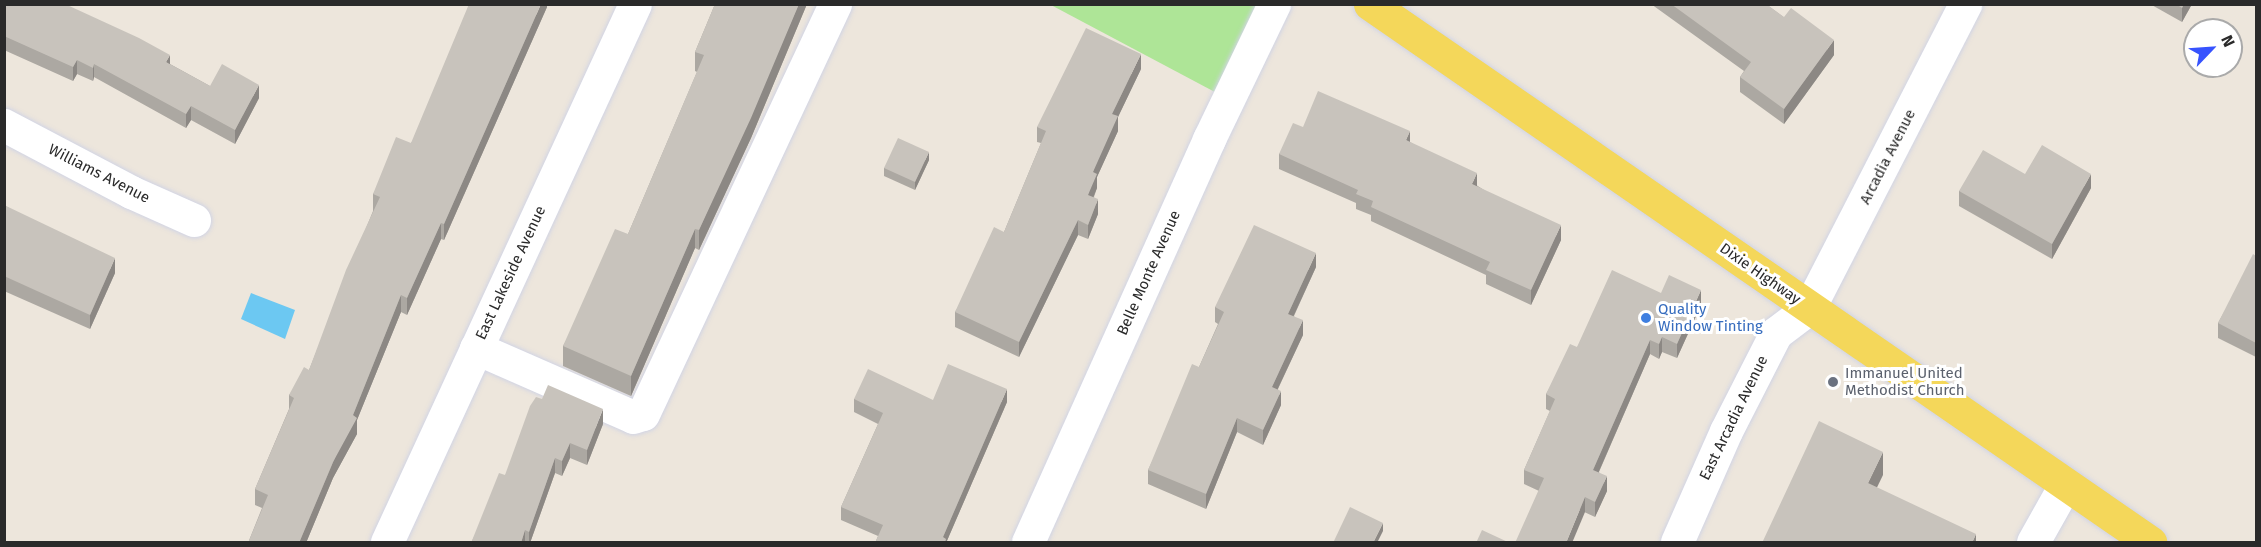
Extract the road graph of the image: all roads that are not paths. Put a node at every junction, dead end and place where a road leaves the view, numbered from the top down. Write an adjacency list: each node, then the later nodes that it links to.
1 (636, 4): 9 (street, East Lakeside Avenue)
2 (835, 4): 9 (street)
3 (1274, 4): 12 (street, Belle Monte Avenue)
4 (1370, 4): 8 (main road, Dixie Highway)
5 (1965, 4): 8 (street, Arcadia Avenue)
6 (4, 125): 7 (street, Williams Avenue)
7 (194, 220)
8 (1809, 308): 10 (main road, Dixie Highway); 13 (street, East Arcadia Avenue)
9 (476, 348): 11 (street, East Lakeside Avenue)
10 (2066, 484): 14 (street); 15 (main road, Dixie Highway)
11 (387, 543)
12 (1028, 543)
13 (1677, 543)
14 (2033, 543)
15 (2150, 543)

